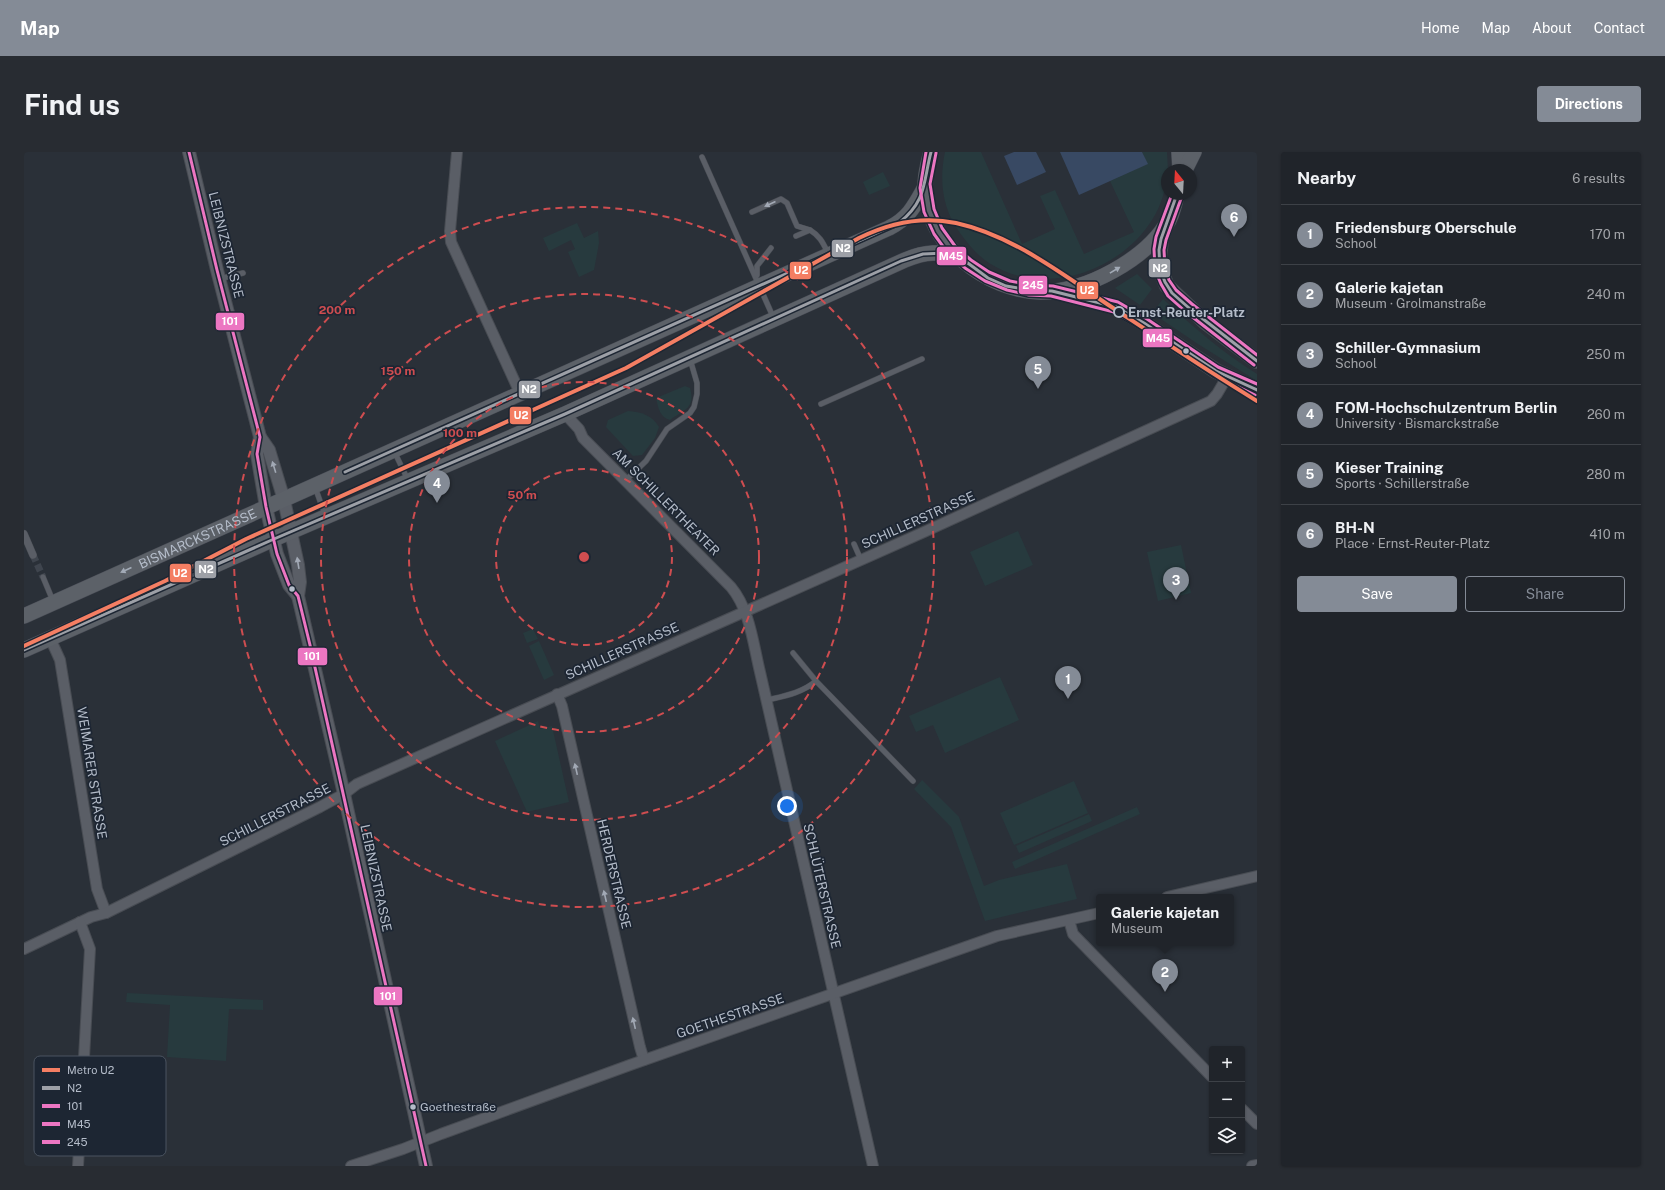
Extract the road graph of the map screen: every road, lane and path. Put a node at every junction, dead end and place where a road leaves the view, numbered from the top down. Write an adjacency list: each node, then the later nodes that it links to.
1 (189, 152): 19 (street, LEIBNIZSTRASSE)
2 (457, 152): 28 (street)
3 (931, 152): 9 (main road)
4 (1179, 152): 7 (main road)
5 (1194, 152): 8 (main road)
6 (702, 157): 20 (lane)
7 (1180, 164)
8 (1188, 164)
9 (925, 187): 16 (main road, BISMARCKSTRASSE); 17 (main road)
10 (1176, 200): 12 (main road)
11 (754, 212): 13 (lane, one-way to 11)
12 (1168, 221): 21 (main road, one-way to 12); 25 (main road)
13 (810, 230): 14 (lane); 16 (lane)
14 (796, 236)
15 (771, 248): 20 (lane)
16 (828, 255): 20 (main road, BISMARCKSTRASSE)
17 (961, 258): 21 (main road); 22 (main road)
18 (243, 273): 19 (lane)
19 (219, 279): 31 (street, LEIBNIZSTRASSE)
20 (759, 286): 22 (lane); 28 (main road, BISMARCKSTRASSE)
21 (1052, 291): 26 (main road)
22 (774, 319): 23 (main road)
23 (689, 358): 30 (main road); 33 (lane)
24 (922, 359): 29 (lane)
25 (1257, 361)
26 (1227, 377): 27 (main road); 44 (street, SCHILLERSTRASSE)
27 (1257, 390)
28 (520, 393): 32 (main road, BISMARCKSTRASSE)
29 (821, 404)
30 (565, 414): 33 (street, AM SCHILLERTHEATER); 34 (main road)
31 (260, 437): 36 (street, LEIBNIZSTRASSE, one-way to 31); 37 (street, LEIBNIZSTRASSE)
32 (394, 450): 34 (lane); 35 (main road, BISMARCKSTRASSE)
33 (626, 480): 48 (street, AM SCHILLERTHEATER)
34 (408, 482): 38 (main road)
35 (314, 486): 36 (main road, BISMARCKSTRASSE); 38 (lane)
36 (284, 500): 37 (main road, BISMARCKSTRASSE); 39 (street, LEIBNIZSTRASSE)
37 (266, 507): 41 (street, LEIBNIZSTRASSE); 47 (main road, BISMARCKSTRASSE, one-way to 47)
38 (325, 516): 39 (main road)
39 (291, 531): 41 (main road); 46 (street, LEIBNIZSTRASSE, one-way to 39)
40 (24, 534): 43 (street)
41 (274, 538): 46 (street, LEIBNIZSTRASSE); 50 (main road)
42 (854, 544): 44 (lane)
43 (33, 555)
44 (860, 560): 48 (street, SCHILLERSTRASSE)
45 (43, 577): 47 (lane)
46 (298, 596): 57 (street, LEIBNIZSTRASSE)
47 (54, 602): 49 (main road, BISMARCKSTRASSE)
48 (745, 611): 54 (street, SCHILLERSTRASSE); 55 (street, SCHLÜTERSTRASSE)
49 (24, 616)
50 (50, 638): 51 (main road); 60 (street, WEIMARER STRASSE)
51 (24, 650)
52 (793, 653): 53 (lane)
53 (816, 681): 55 (lane); 56 (lane)
54 (557, 694): 57 (street, SCHILLERSTRASSE); 67 (street, HERDERSTRASSE, one-way to 54)
55 (766, 700): 65 (street, SCHLÜTERSTRASSE)
56 (913, 781)
57 (344, 794): 60 (street, SCHILLERSTRASSE); 71 (street, LEIBNIZSTRASSE)
58 (1257, 876): 59 (street)
59 (1180, 894)
60 (106, 913): 63 (street, SCHILLERSTRASSE)
61 (1096, 914): 62 (street, GOETHESTRASSE)
62 (1069, 920): 65 (street, GOETHESTRASSE); 68 (street)
63 (80, 922): 64 (street, SCHILLERSTRASSE); 66 (street)
64 (24, 949)
65 (834, 993): 67 (street, GOETHESTRASSE); 77 (street, SCHLÜTERSTRASSE)
66 (84, 1056)
67 (644, 1060): 71 (street, GOETHESTRASSE)
68 (1209, 1075)
69 (1245, 1112): 70 (street)
70 (1257, 1124)
71 (421, 1142): 75 (street, GOETHESTRASSE); 76 (street, LEIBNIZSTRASSE)
72 (79, 1156): 74 (street)
73 (1257, 1165): 78 (street)
74 (78, 1166)
75 (351, 1166)
76 (426, 1166)
77 (873, 1166)
78 (1252, 1166)

